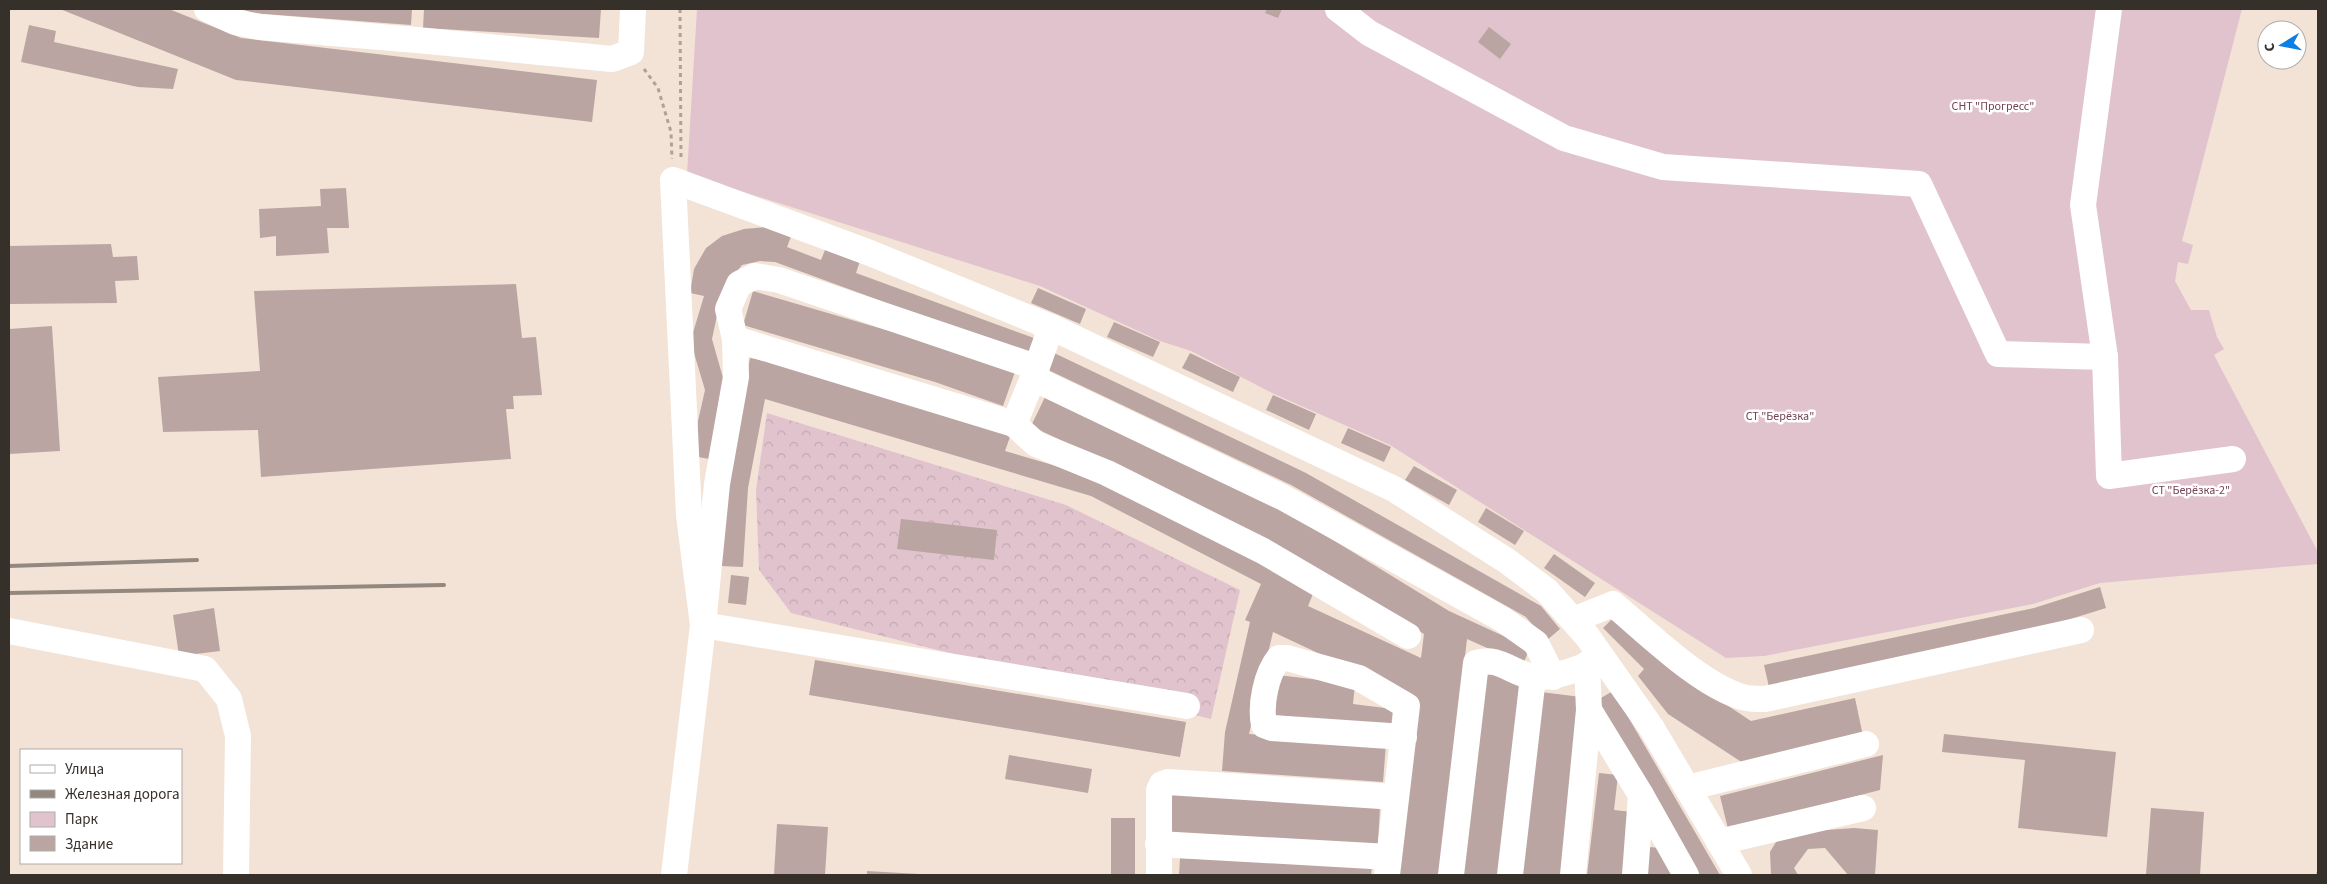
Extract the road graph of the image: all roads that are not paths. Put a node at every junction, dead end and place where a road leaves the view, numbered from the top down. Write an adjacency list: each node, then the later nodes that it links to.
1 (207, 9): 2 (lane)
2 (633, 9)
3 (1338, 9): 7 (lane)
4 (2109, 9): 7 (lane)
5 (1051, 327): 8 (lane); 11 (lane); 12 (lane)
6 (735, 339): 8 (lane); 9 (lane); 12 (lane)
7 (2105, 357): 10 (lane)
8 (1035, 372): 9 (lane); 17 (lane)
9 (1014, 424): 15 (lane)
10 (2233, 459)
11 (1573, 620): 13 (lane); 16 (lane)
12 (703, 625): 18 (lane); 30 (lane)
13 (2081, 630)
14 (9, 631): 29 (lane)
15 (1408, 636)
16 (1595, 662): 17 (lane); 19 (lane); 22 (lane)
17 (1543, 677): 32 (lane); 33 (lane)
18 (1187, 706)
19 (1589, 710): 23 (lane); 34 (lane)
20 (1404, 737): 20 (lane); 24 (lane)
21 (1866, 744): 22 (lane)
22 (1687, 788): 26 (lane)
23 (1641, 795): 35 (lane); 36 (lane)
24 (1396, 797): 27 (lane); 28 (lane)
25 (1863, 808): 26 (lane)
26 (1719, 842): 37 (lane)
27 (1158, 844): 28 (lane); 31 (lane)
28 (1388, 866)
29 (236, 875)
30 (674, 875)
31 (1159, 875)
32 (1451, 875)
33 (1510, 875)
34 (1573, 875)
35 (1635, 875)
36 (1686, 875)
37 (1739, 875)

